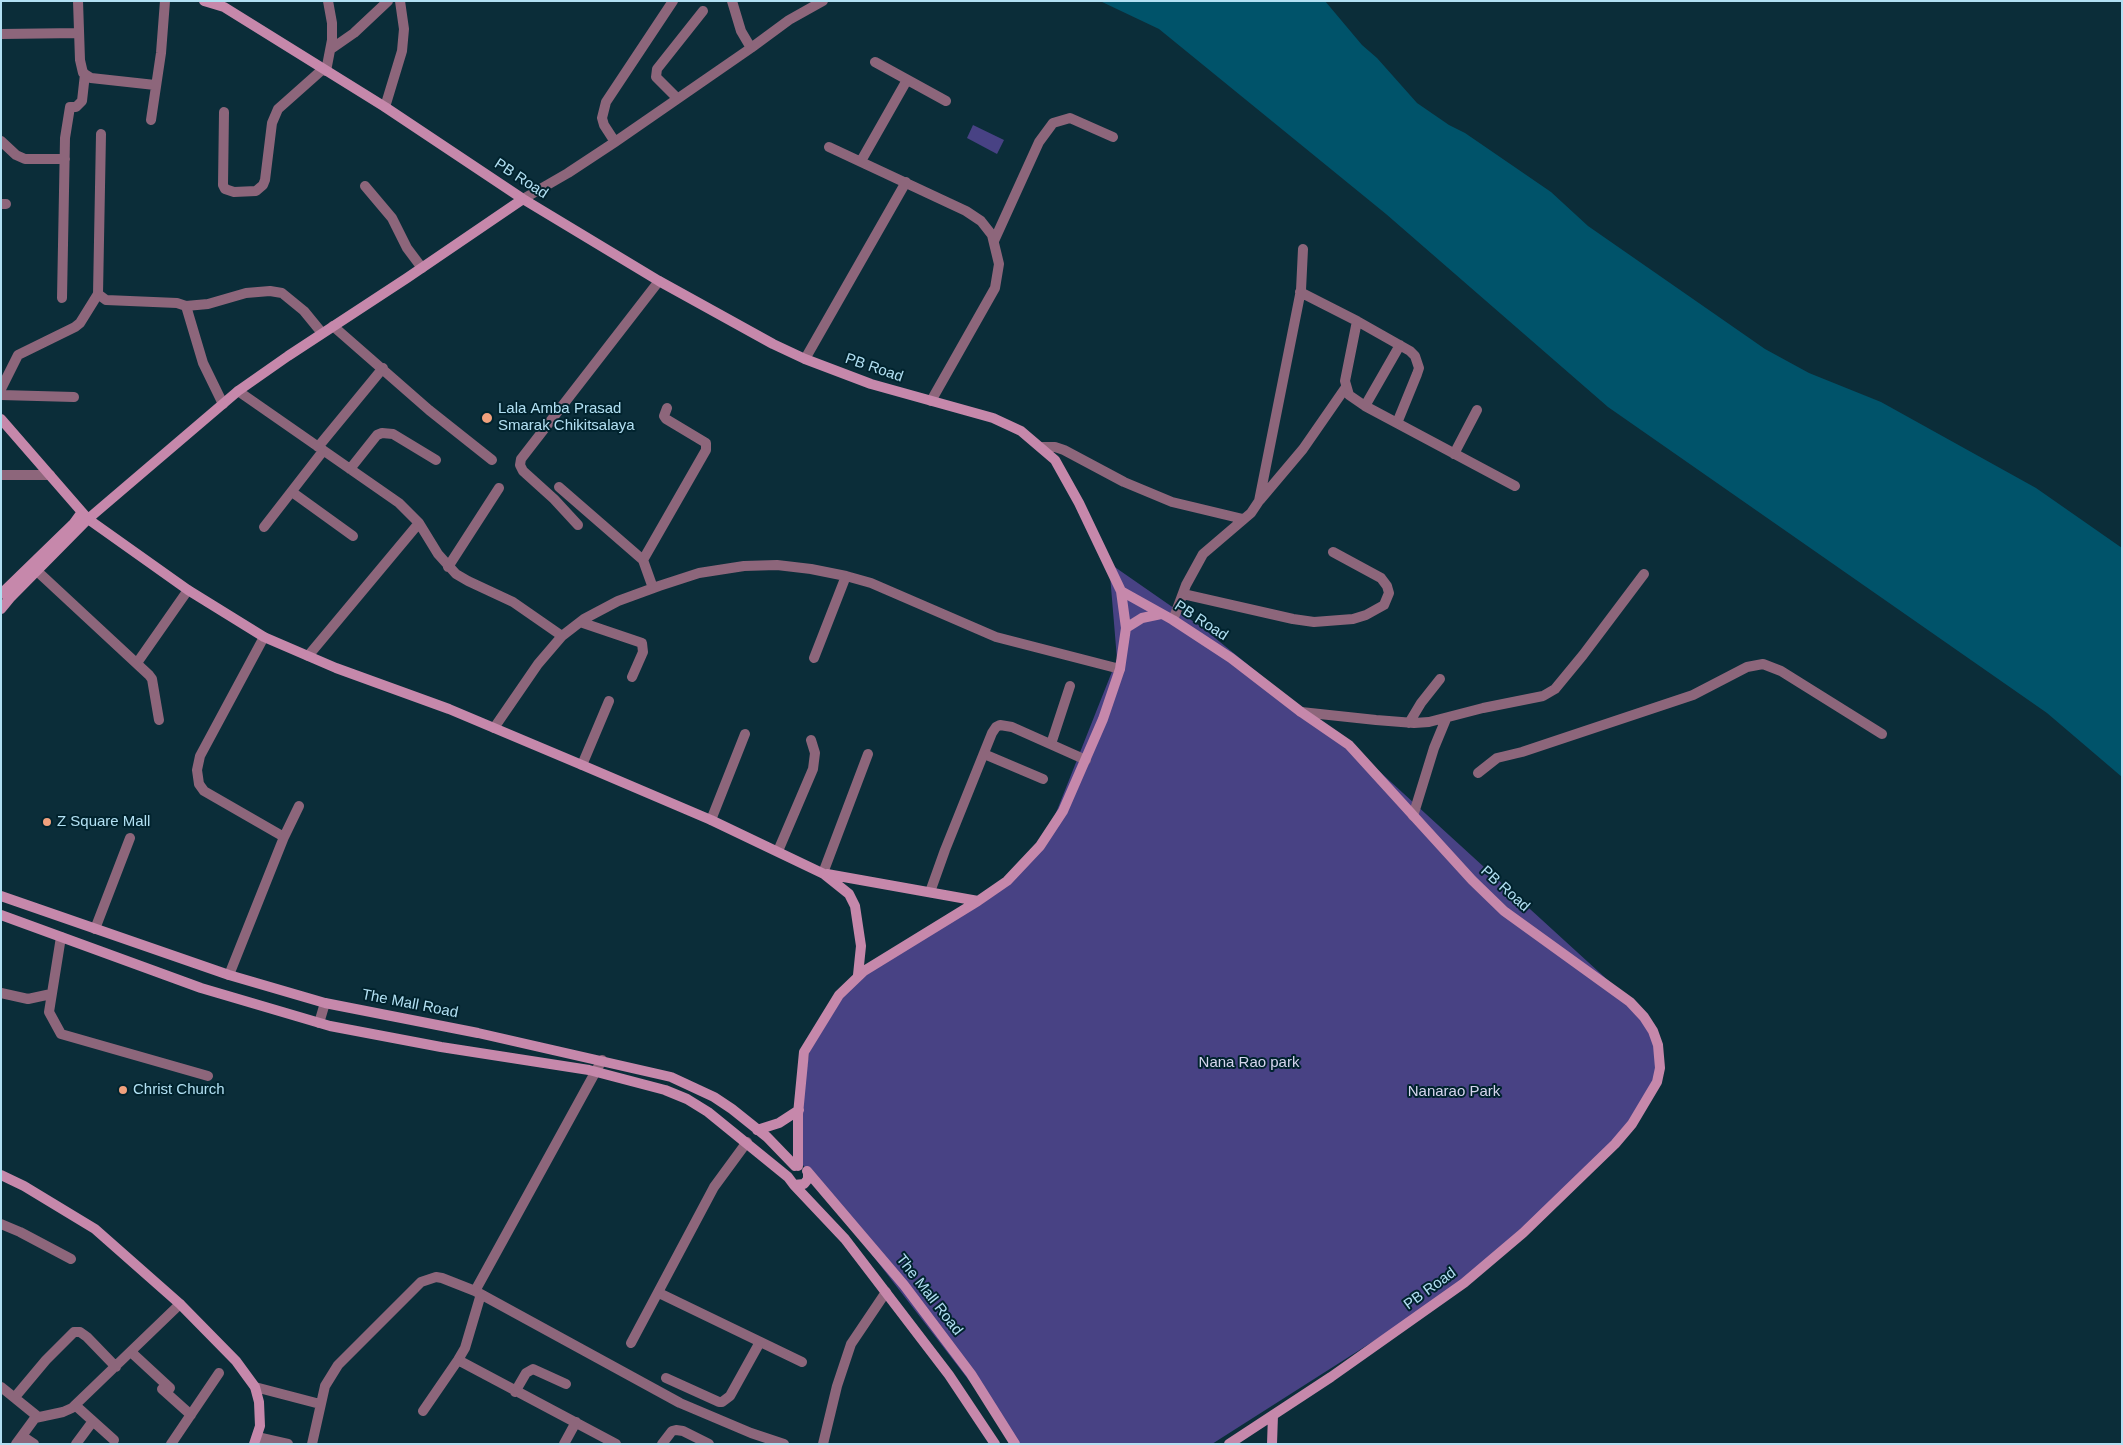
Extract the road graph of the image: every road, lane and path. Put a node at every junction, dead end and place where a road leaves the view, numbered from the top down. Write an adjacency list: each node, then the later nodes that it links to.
1 (78, 1): 11 (street)
2 (165, 1): 19 (street)
3 (204, 1): 16 (street, PB Road)
4 (328, 1): 14 (street)
5 (388, 1): 14 (street)
6 (400, 1): 22 (street)
7 (673, 1): 28 (street)
8 (732, 1): 13 (street)
9 (823, 1): 13 (street)
10 (703, 12): 20 (street)
11 (79, 33): 12 (street); 17 (street)
12 (1, 34)
13 (751, 48): 20 (street)
14 (332, 49): 16 (street)
15 (874, 62): 18 (street)
16 (324, 70): 22 (street, PB Road); 23 (street)
17 (85, 74): 19 (street); 30 (street)
18 (907, 80): 21 (street); 31 (street)
19 (155, 85): 24 (street)
20 (677, 98): 28 (street)
21 (946, 101)
22 (384, 108): 34 (street, PB Road)
23 (224, 112)
24 (151, 120)
25 (101, 134): 40 (street)
26 (1113, 137): 35 (street)
27 (1, 141): 30 (street)
28 (614, 142): 34 (street)
29 (829, 147): 31 (street)
30 (65, 159): 41 (street)
31 (861, 161): 32 (street)
32 (906, 182): 35 (street); 47 (street)
33 (365, 186): 37 (street)
34 (523, 199): 37 (street); 38 (street, PB Road)
35 (994, 241): 54 (street)
36 (1303, 249): 39 (street)
37 (422, 268): 44 (street)
38 (659, 281): 47 (street, PB Road); 77 (street)
39 (1300, 292): 43 (street); 73 (street)
40 (98, 294): 42 (street); 50 (street)
41 (62, 298)
42 (186, 306): 45 (street); 55 (street)
43 (1357, 321): 46 (street); 49 (street)
44 (334, 326): 45 (street); 48 (street)
45 (322, 333): 51 (street)
46 (1400, 345): 56 (street); 60 (street)
47 (805, 359): 54 (street, PB Road)
48 (382, 368): 62 (street); 65 (street)
49 (1346, 388): 56 (street); 73 (street)
50 (1, 389)
51 (238, 392): 55 (street); 62 (street)
52 (1, 395): 53 (street)
53 (74, 396)
54 (932, 401): 61 (street, PB Road)
55 (223, 404): 74 (street)
56 (1365, 406): 60 (street)
57 (667, 408): 81 (street)
58 (1477, 410): 63 (street)
59 (1, 419): 68 (street)
60 (1397, 423): 63 (street)
61 (1042, 447): 75 (street); 88 (street, PB Road)
62 (320, 449): 66 (street); 72 (street)
63 (1454, 454): 69 (street)
64 (436, 460): 66 (street)
65 (492, 460)
66 (350, 469): 76 (street)
67 (1, 475): 68 (street)
68 (50, 475): 74 (street)
69 (1515, 486)
70 (558, 487): 81 (street)
71 (499, 488): 82 (street)
72 (292, 492): 78 (street); 79 (street)
73 (1259, 500): 75 (street)
74 (85, 515): 83 (street); 87 (street); 89 (street)
75 (1243, 519): 90 (street)
76 (419, 522): 82 (street); 98 (street)
77 (578, 525)
78 (264, 527)
79 (353, 536)
80 (1333, 552): 90 (street)
81 (643, 560): 86 (street)
82 (448, 567): 97 (street)
83 (36, 571): 91 (street); 100 (street)
84 (1644, 574): 107 (street)
85 (846, 576): 86 (street); 99 (street); 101 (street)
86 (653, 588): 94 (street)
87 (188, 590): 96 (street); 100 (street)
88 (1121, 590): 92 (street, PB Road); 95 (street)
89 (1, 594)
90 (1183, 594): 93 (street)
91 (1, 609)
92 (1163, 614): 93 (street, PB Road); 95 (street)
93 (1173, 620): 106 (street, PB Road)
94 (580, 622): 97 (street); 102 (street)
95 (1126, 628): 101 (street)
96 (264, 636): 98 (street); 124 (street)
97 (562, 636): 110 (street)
98 (308, 656): 110 (street)
99 (814, 658)
100 (137, 663): 108 (street)
101 (1120, 670): 117 (street)
102 (632, 677)
103 (1440, 679): 109 (street)
104 (1070, 686): 114 (street)
105 (608, 701): 118 (street)
106 (1301, 712): 109 (street); 122 (street, PB Road)
107 (1446, 718): 109 (street); 122 (street)
108 (159, 720)
109 (1409, 723)
110 (494, 728): 118 (street)
111 (745, 734): 123 (street)
112 (1882, 734): 119 (street)
113 (812, 740): 126 (street)
114 (1051, 744): 116 (street); 117 (street)
115 (868, 754): 127 (street)
116 (984, 754): 120 (street); 128 (street)
117 (1086, 760): 130 (street)
118 (582, 765): 123 (street)
119 (1478, 773)
120 (1043, 779)
121 (299, 806): 124 (street)
122 (1413, 816): 173 (street, PB Road)
123 (711, 820): 126 (street)
124 (284, 837): 134 (street)
125 (130, 838): 132 (street)
126 (778, 851): 127 (street)
127 (823, 873): 128 (street); 135 (street)
128 (930, 892): 130 (street)
129 (1, 896): 132 (street, The Mall Road)
130 (978, 901): 135 (street)
131 (1, 915): 133 (street)
132 (95, 929): 134 (street, The Mall Road)
133 (61, 937): 137 (street); 139 (street)
134 (229, 975): 138 (street, The Mall Road)
135 (858, 975): 143 (street)
136 (1, 993): 137 (street)
137 (51, 994): 142 (street)
138 (325, 1003): 139 (street); 140 (street, The Mall Road)
139 (320, 1023): 141 (street)
140 (602, 1060): 141 (street); 144 (street, The Mall Road)
141 (596, 1072): 145 (street); 153 (street)
142 (208, 1076)
143 (799, 1110): 144 (street); 146 (street)
144 (758, 1130): 146 (street, The Mall Road)
145 (747, 1142): 149 (street); 154 (street)
146 (797, 1166): 147 (street); 149 (street)
147 (808, 1173): 149 (street); 192 (street, The Mall Road)
148 (1, 1175): 155 (street)
149 (791, 1181): 152 (street)
150 (1, 1224): 151 (street)
151 (71, 1259)
152 (886, 1292): 190 (street); 191 (street)
153 (478, 1293): 159 (street); 169 (street); 189 (street)
154 (659, 1293): 156 (street); 157 (street)
155 (180, 1304): 158 (street); 166 (street)
156 (760, 1342): 160 (street); 163 (street)
157 (632, 1343)
158 (131, 1352): 161 (street); 172 (street)
159 (458, 1360): 167 (street); 171 (street)
160 (802, 1362)
161 (116, 1367): 168 (street); 170 (street)
162 (219, 1373): 172 (street)
163 (666, 1378)
164 (566, 1384): 167 (street)
165 (1, 1387): 168 (street)
166 (254, 1387): 169 (street); 179 (street)
167 (515, 1392): 176 (street)
168 (15, 1398): 174 (street)
169 (320, 1404): 184 (street)
170 (75, 1405): 174 (street); 175 (street)
171 (423, 1411)
172 (191, 1415): 182 (street)
173 (1273, 1415): 193 (street, PB Road); 194 (street)
174 (37, 1416): 177 (street)
175 (93, 1421): 178 (street); 181 (street)
176 (576, 1422): 185 (street); 186 (street)
177 (19, 1440): 180 (street)
178 (114, 1440)
179 (255, 1440): 183 (street)
180 (34, 1444)
181 (76, 1444)
182 (171, 1444)
183 (288, 1444)
184 (312, 1444)
185 (564, 1444)
186 (616, 1444)
187 (662, 1444): 188 (street)
188 (709, 1444)
189 (784, 1444)
190 (823, 1444)
191 (995, 1444)
192 (1015, 1444)
193 (1230, 1444)
194 (1272, 1444)

